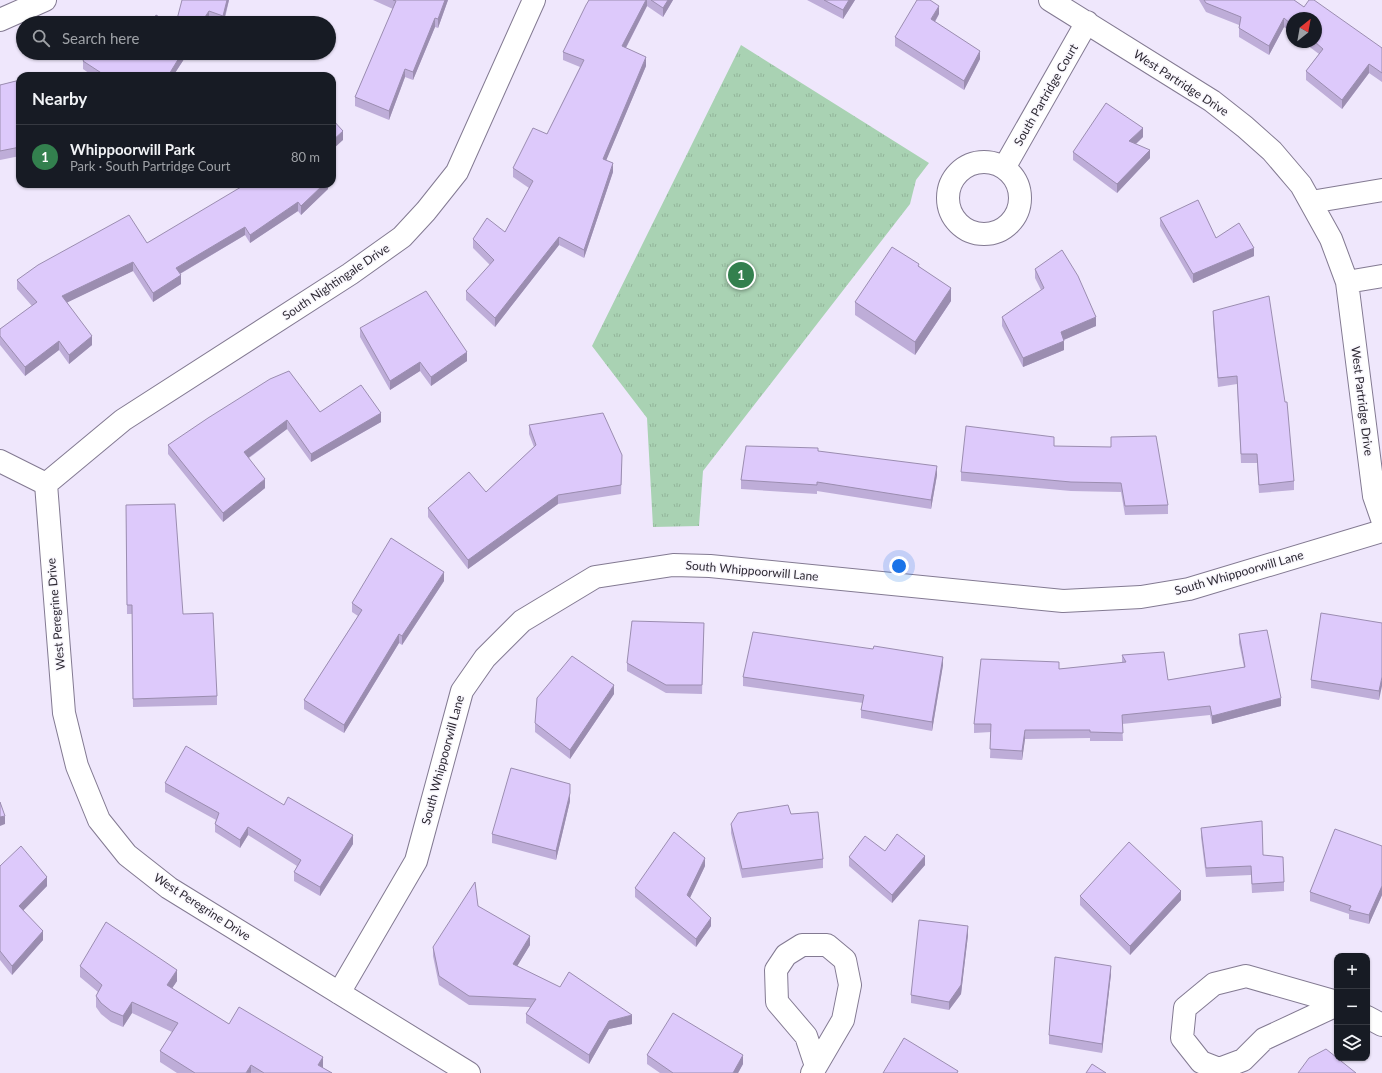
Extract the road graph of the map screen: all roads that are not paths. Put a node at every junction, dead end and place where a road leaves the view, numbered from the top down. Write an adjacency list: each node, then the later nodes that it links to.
1 (45, 0): 4 (street)
2 (534, 0): 12 (street, South Nightingale Drive)
3 (1050, 0): 5 (street, West Partridge Drive)
4 (0, 20)
5 (1087, 22): 6 (street, South Partridge Court); 8 (street, West Partridge Drive)
6 (1004, 168)
7 (1382, 190): 8 (street)
8 (1311, 202): 10 (street, West Partridge Drive)
9 (1382, 276): 10 (street)
10 (1347, 282): 13 (street, West Partridge Drive)
11 (0, 461): 12 (street)
12 (46, 484): 15 (street, West Peregrine Drive)
13 (1382, 519)
14 (1382, 531): 15 (street, South Whippoorwill Lane)
15 (339, 993): 20 (street, West Peregrine Drive)
16 (1337, 1004): 16 (street)
17 (1370, 1019): 18 (street)
18 (1382, 1025)
19 (814, 1070): 19 (street)
20 (469, 1073)

